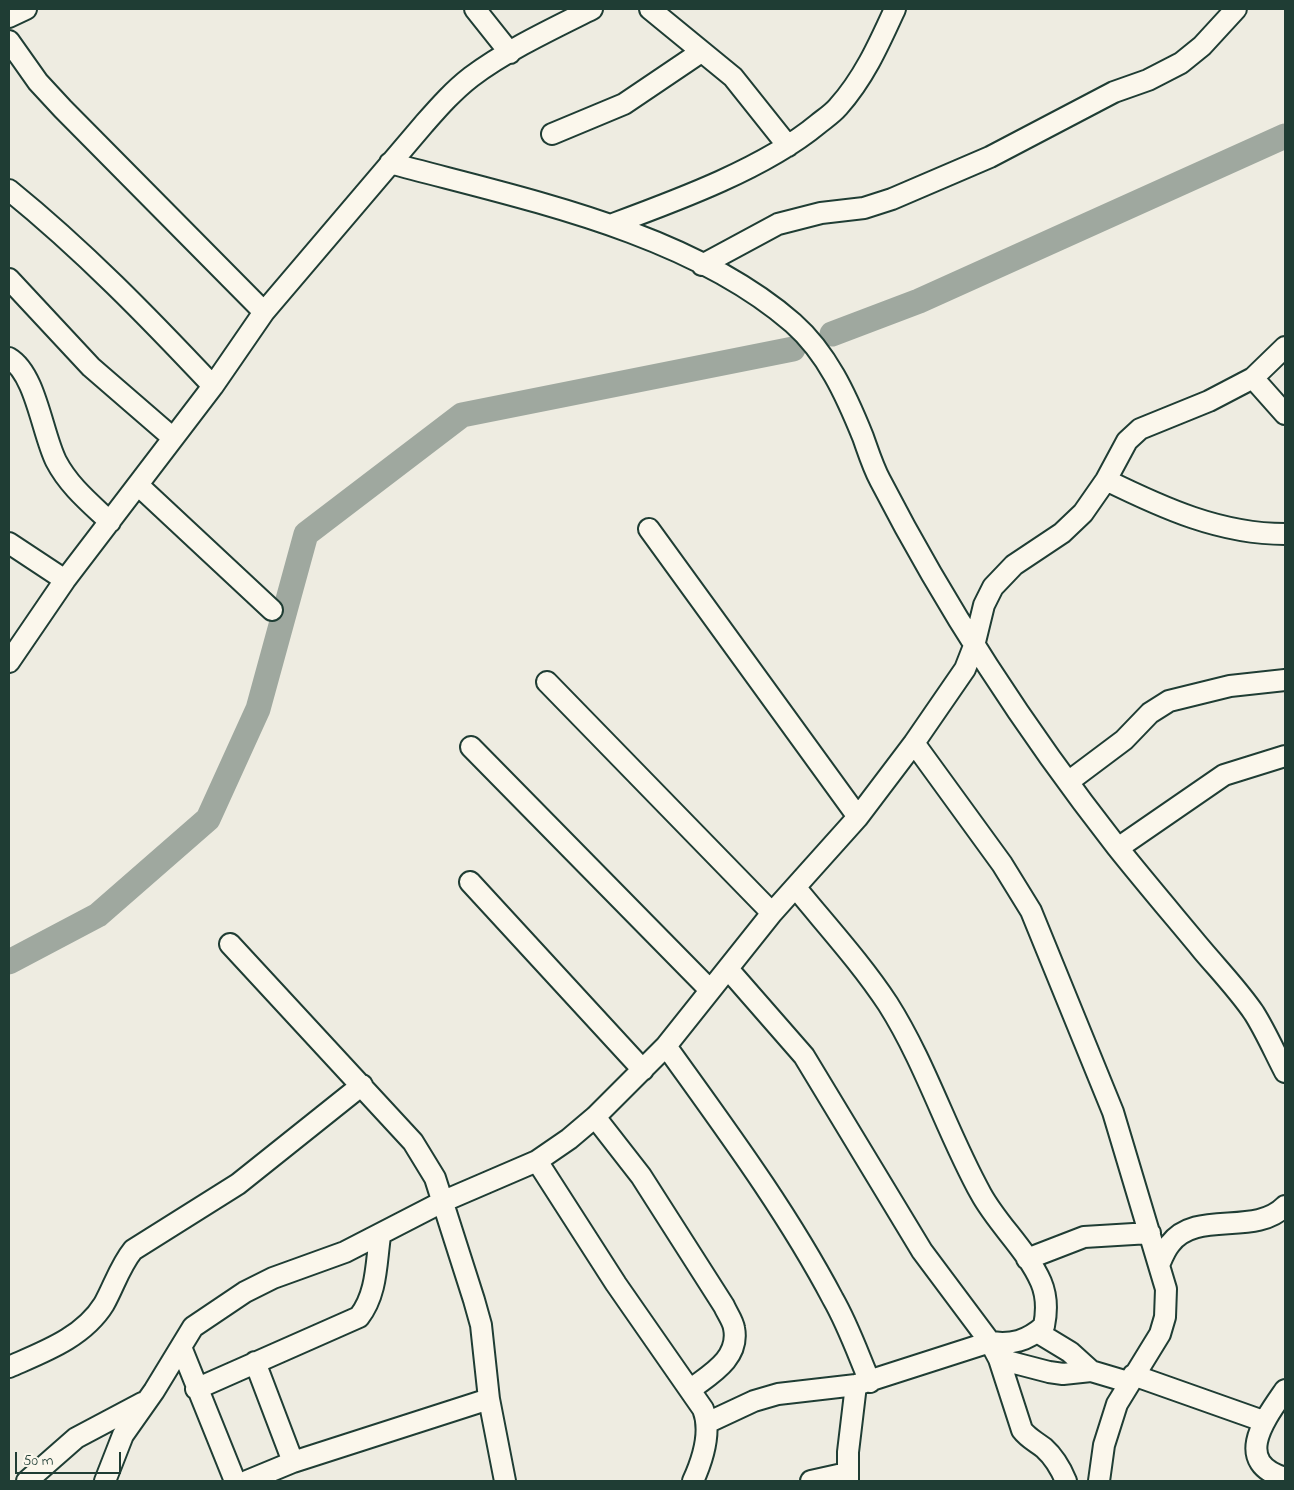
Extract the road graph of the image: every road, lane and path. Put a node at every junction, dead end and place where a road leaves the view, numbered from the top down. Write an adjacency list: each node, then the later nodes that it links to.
1 (26, 9): 7 (street)
2 (475, 9): 10 (street)
3 (592, 9): 10 (street)
4 (650, 9): 9 (street)
5 (895, 9): 12 (street)
6 (1236, 9): 16 (street)
7 (9, 18)
8 (9, 41): 18 (street)
9 (701, 52): 11 (street); 12 (street)
10 (510, 53): 13 (street)
11 (552, 134)
12 (788, 146): 15 (street)
13 (390, 163): 15 (street); 18 (street)
14 (9, 190): 22 (street)
15 (613, 224): 16 (street)
16 (702, 265): 33 (street)
17 (9, 279): 24 (street)
18 (264, 312): 22 (street)
19 (1285, 347): 21 (street)
20 (9, 358): 27 (street)
21 (1253, 378): 23 (street); 25 (street)
22 (213, 386): 24 (street)
23 (1285, 414)
24 (173, 438): 26 (street)
25 (1106, 480): 29 (street); 33 (street)
26 (138, 485): 27 (street); 32 (street)
27 (110, 522): 31 (street)
28 (649, 529): 41 (street)
29 (1285, 534)
30 (9, 543): 31 (street)
31 (65, 580): 34 (street)
32 (272, 610)
33 (974, 646): 37 (street); 40 (street)
34 (9, 662)
35 (1285, 680): 40 (street)
36 (547, 682): 45 (street)
37 (914, 743): 41 (street); 57 (street)
38 (471, 746): 48 (street)
39 (1285, 756): 42 (street)
40 (1068, 782): 42 (street)
41 (858, 817): 44 (street)
42 (1118, 848): 51 (street)
43 (470, 882): 50 (street)
44 (796, 888): 45 (street); 59 (street)
45 (772, 913): 47 (street)
46 (230, 944): 52 (street)
47 (728, 969): 48 (street); 63 (street)
48 (709, 989): 49 (street)
49 (666, 1046): 50 (street); 68 (street)
50 (643, 1070): 53 (street)
51 (1285, 1072)
52 (362, 1085): 55 (street); 65 (street)
53 (595, 1117): 54 (street); 70 (street)
54 (537, 1161): 55 (street); 70 (street)
55 (444, 1201): 58 (street); 72 (street)
56 (1285, 1206): 60 (street)
57 (1150, 1233): 59 (street); 60 (street)
58 (380, 1236): 62 (street); 64 (street)
59 (1027, 1259): 61 (street)
60 (1159, 1265): 67 (street)
61 (1037, 1332): 63 (street); 66 (street)
62 (181, 1347): 69 (street); 73 (street)
63 (995, 1350): 66 (street); 68 (street); 86 (street)
64 (256, 1362): 69 (street); 76 (street)
65 (9, 1367)
66 (1090, 1371): 67 (street)
67 (1131, 1379): 74 (street); 87 (street)
68 (863, 1383): 75 (street); 77 (street)
69 (196, 1389): 81 (street)
70 (691, 1389): 75 (street)
71 (1285, 1390): 74 (street)
72 (489, 1399): 76 (street); 83 (street)
73 (148, 1400): 79 (street); 80 (street)
74 (1263, 1421): 78 (street)
75 (708, 1422): 84 (street)
76 (292, 1462): 82 (street)
77 (848, 1477): 85 (street)
78 (1285, 1478)
79 (26, 1481)
80 (105, 1481)
81 (235, 1481)
82 (247, 1481)
83 (505, 1481)
84 (693, 1481)
85 (812, 1481)
86 (1066, 1481)
87 (1099, 1481)

